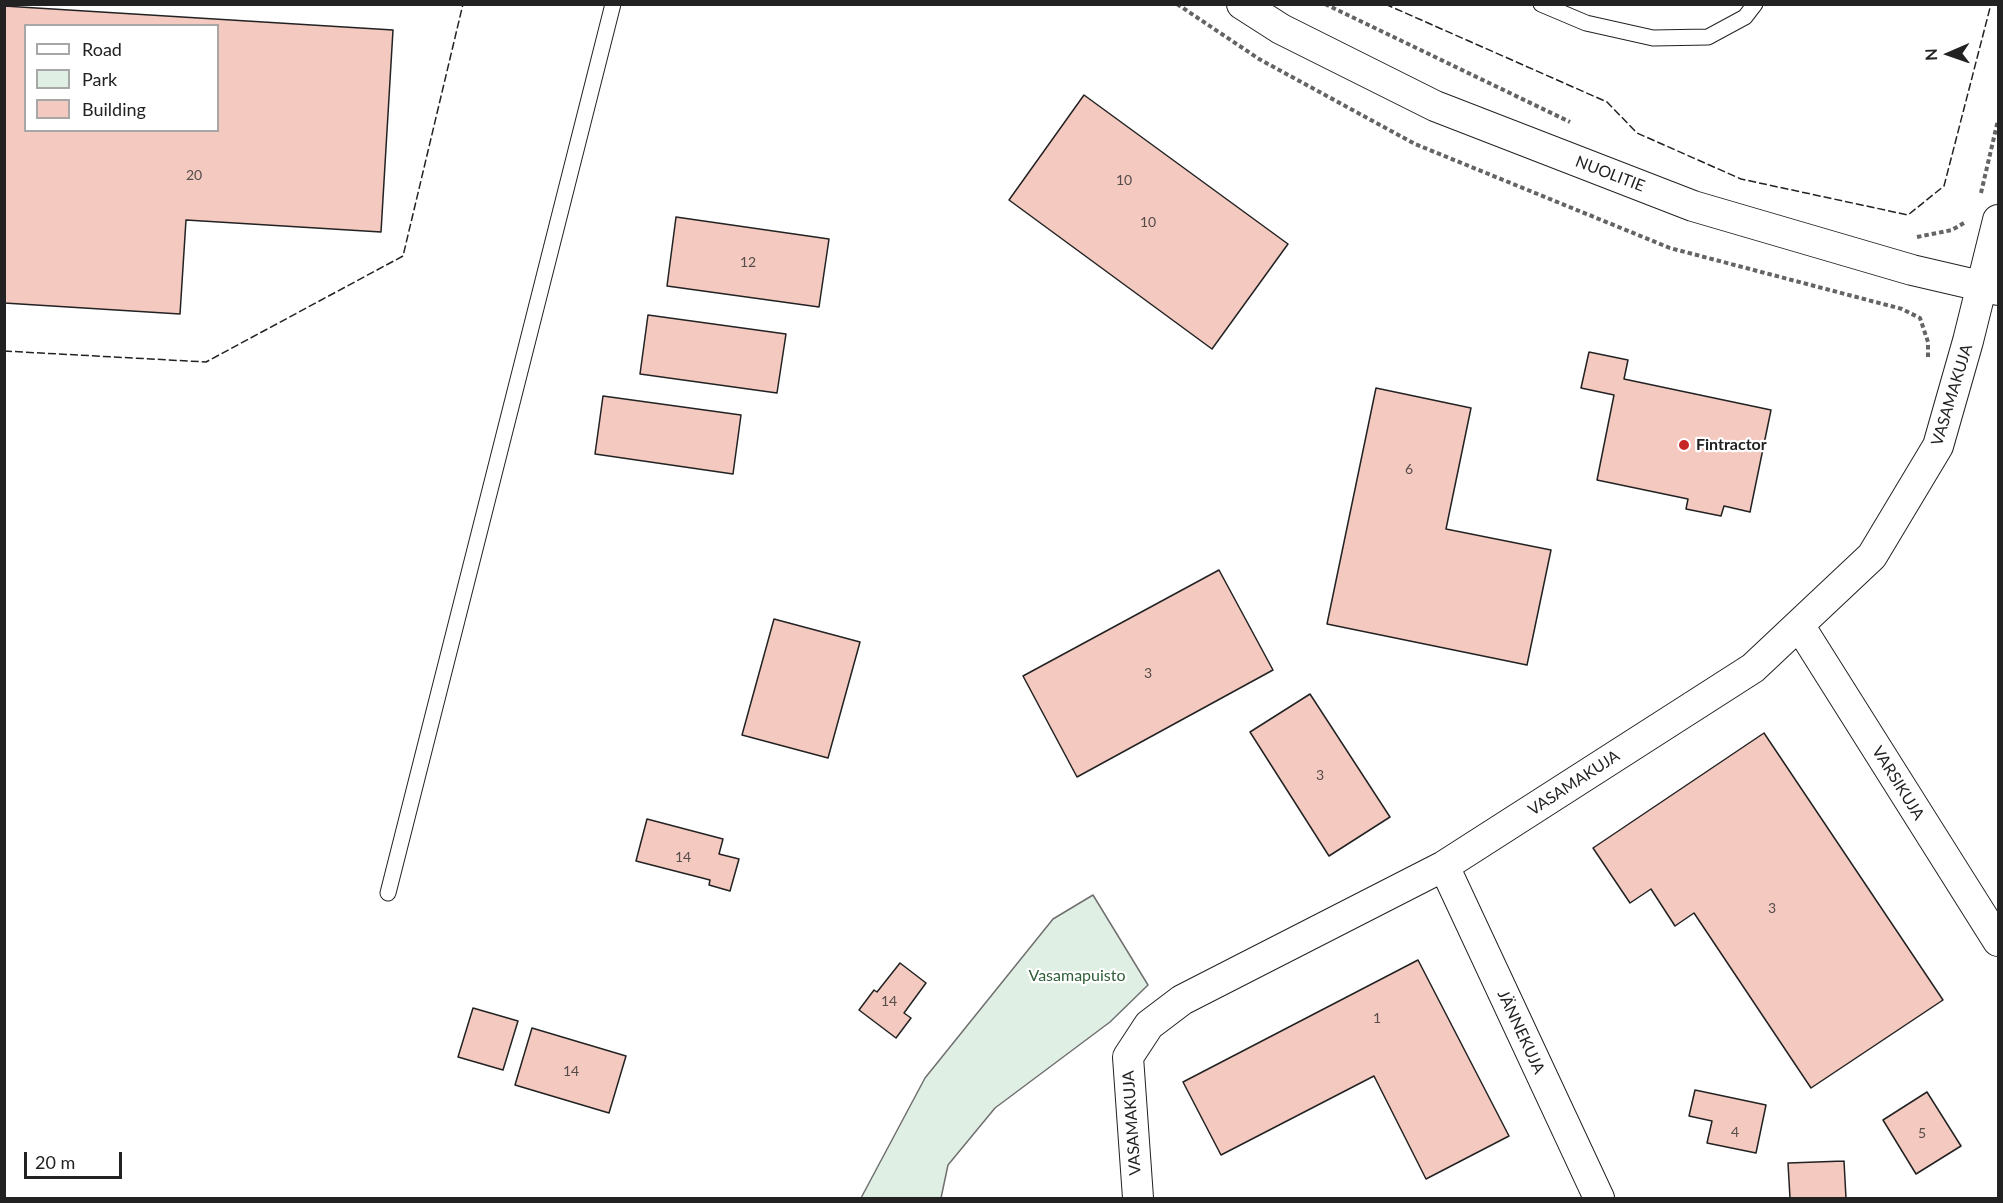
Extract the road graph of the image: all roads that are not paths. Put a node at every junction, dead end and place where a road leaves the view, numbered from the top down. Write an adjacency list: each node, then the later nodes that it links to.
1 (613, 4): 9 (lane)
2 (1242, 4): 6 (street, NUOLITIE)
3 (1541, 4): 4 (lane)
4 (1755, 4)
5 (1990, 218): 6 (street, VASAMAKUJA)
6 (1990, 288): 7 (street, VASAMAKUJA)
7 (1798, 625): 8 (street, VASAMAKUJA); 10 (street, VARSIKUJA)
8 (1444, 866): 11 (street, VASAMAKUJA); 12 (street, JÄNNEKUJA)
9 (388, 893)
10 (1998, 941)
11 (1138, 1198)
12 (1599, 1198)

